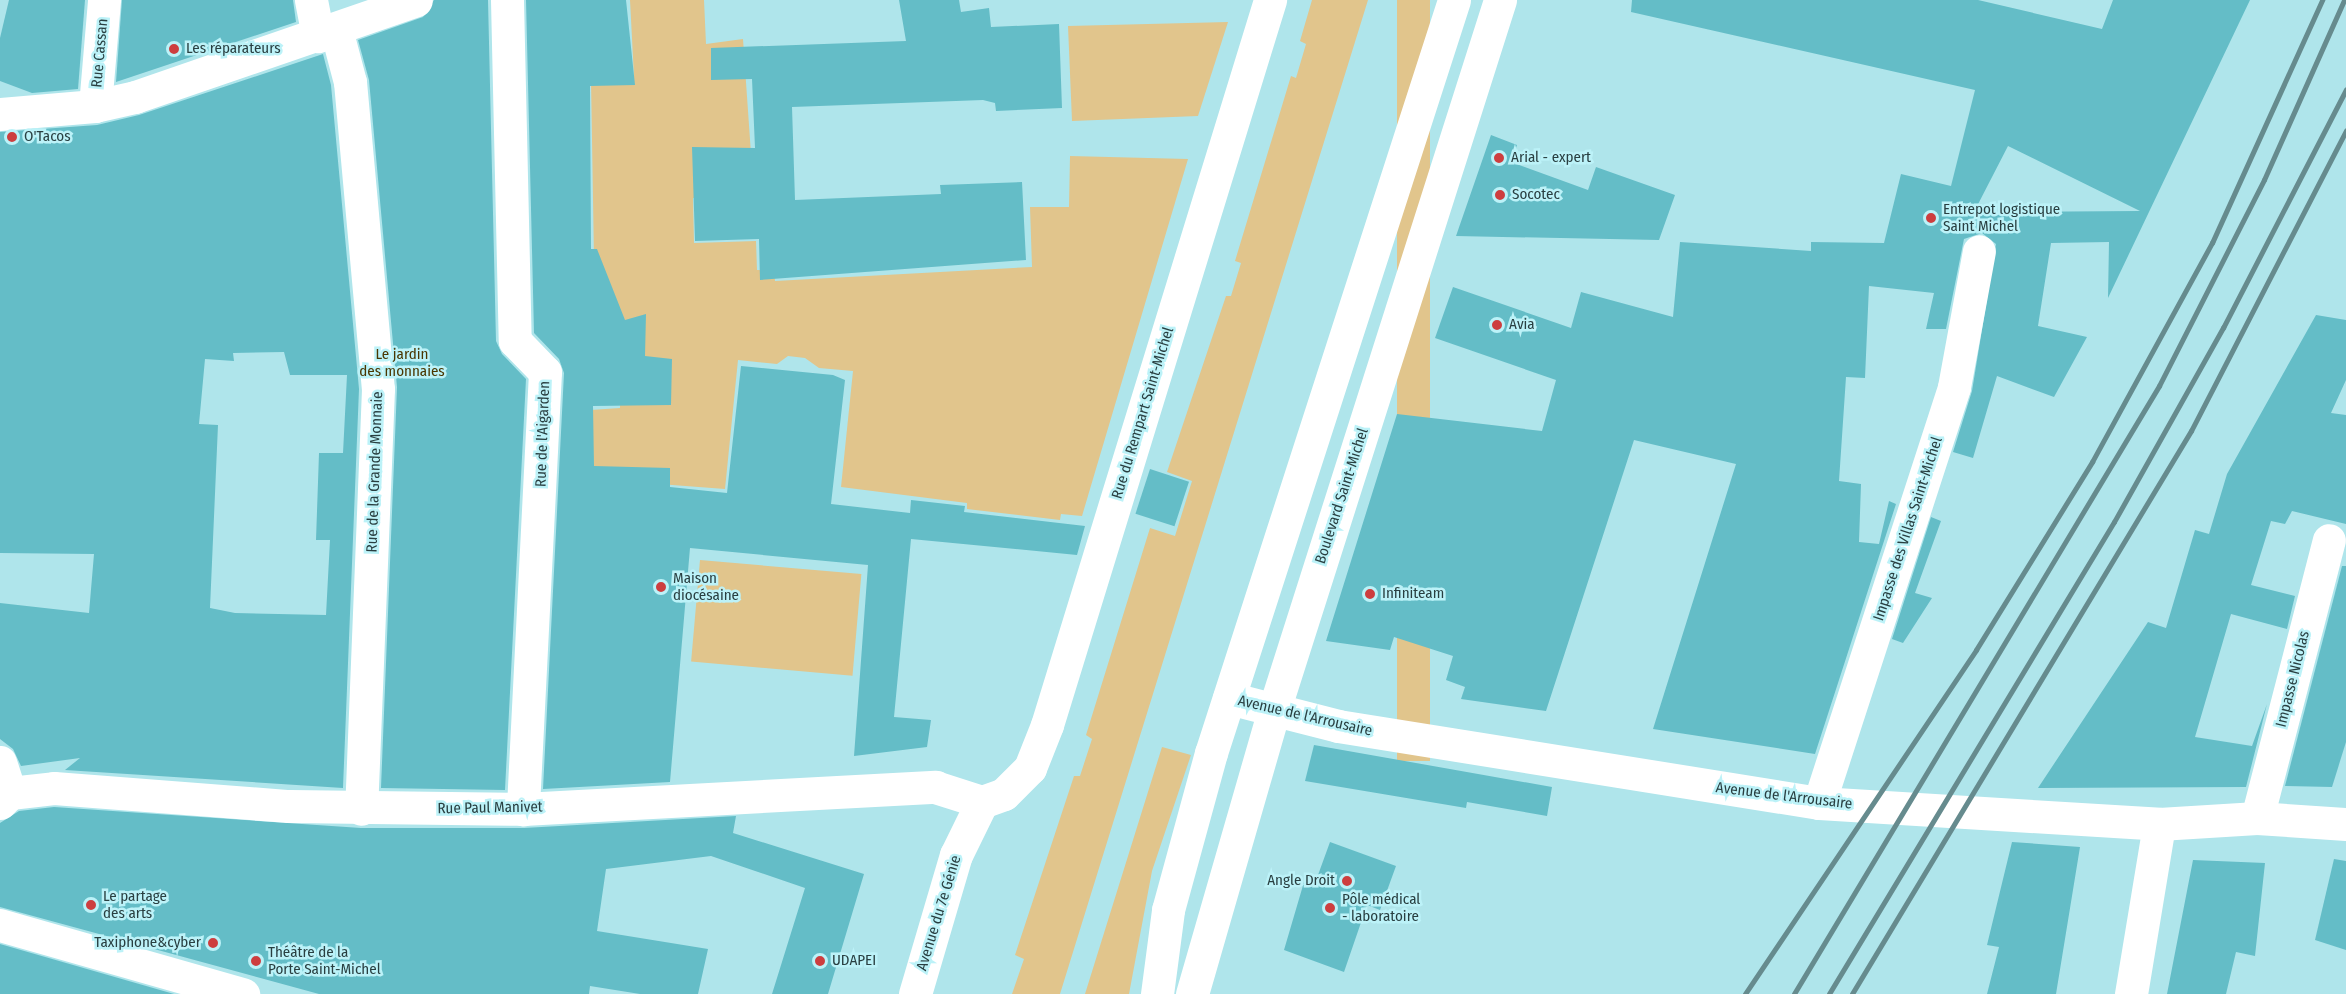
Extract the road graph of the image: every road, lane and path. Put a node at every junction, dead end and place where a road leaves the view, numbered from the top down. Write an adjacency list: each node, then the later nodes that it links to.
1 (104, 0): 9 (street, Rue Cassan)
2 (311, 0): 8 (street, Rue de la Grande Monnaie)
3 (416, 0): 8 (street)
4 (507, 0): 20 (street, Rue de l'Aigarden)
5 (1270, 0): 17 (street, Rue du Rempart Saint-Michel)
6 (1454, 0): 13 (street)
7 (1500, 0): 14 (street, Boulevard Saint-Michel)
8 (327, 33): 9 (street); 19 (street, Rue de la Grande Monnaie)
9 (95, 106): 10 (street)
10 (0, 114)
11 (1979, 251): 18 (street, Impasse des Villas Saint-Michel)
12 (2329, 540): 21 (street, Impasse Nicolas)
13 (1229, 698): 14 (street, Avenue de l'Arrousaire); 27 (street)
14 (1274, 710): 18 (street, Avenue de l'Arrousaire); 28 (street, Boulevard Saint-Michel)
15 (0, 762): 16 (street)
16 (5, 798): 19 (street, Rue Paul Manivet)
17 (982, 802): 20 (street, Rue Paul Manivet); 26 (street, Avenue du 7e Génie)
18 (1819, 803): 22 (street, Avenue de l'Arrousaire)
19 (361, 809): 20 (street, Rue Paul Manivet)
20 (523, 809)
21 (2257, 818): 22 (street, Avenue de l'Arrousaire); 23 (street, Avenue de l'Arrousaire)
22 (2160, 824): 29 (street)
23 (2346, 824)
24 (0, 925): 25 (street)
25 (243, 994)
26 (915, 994)
27 (1157, 994)
28 (1192, 994)
29 (2131, 994)

